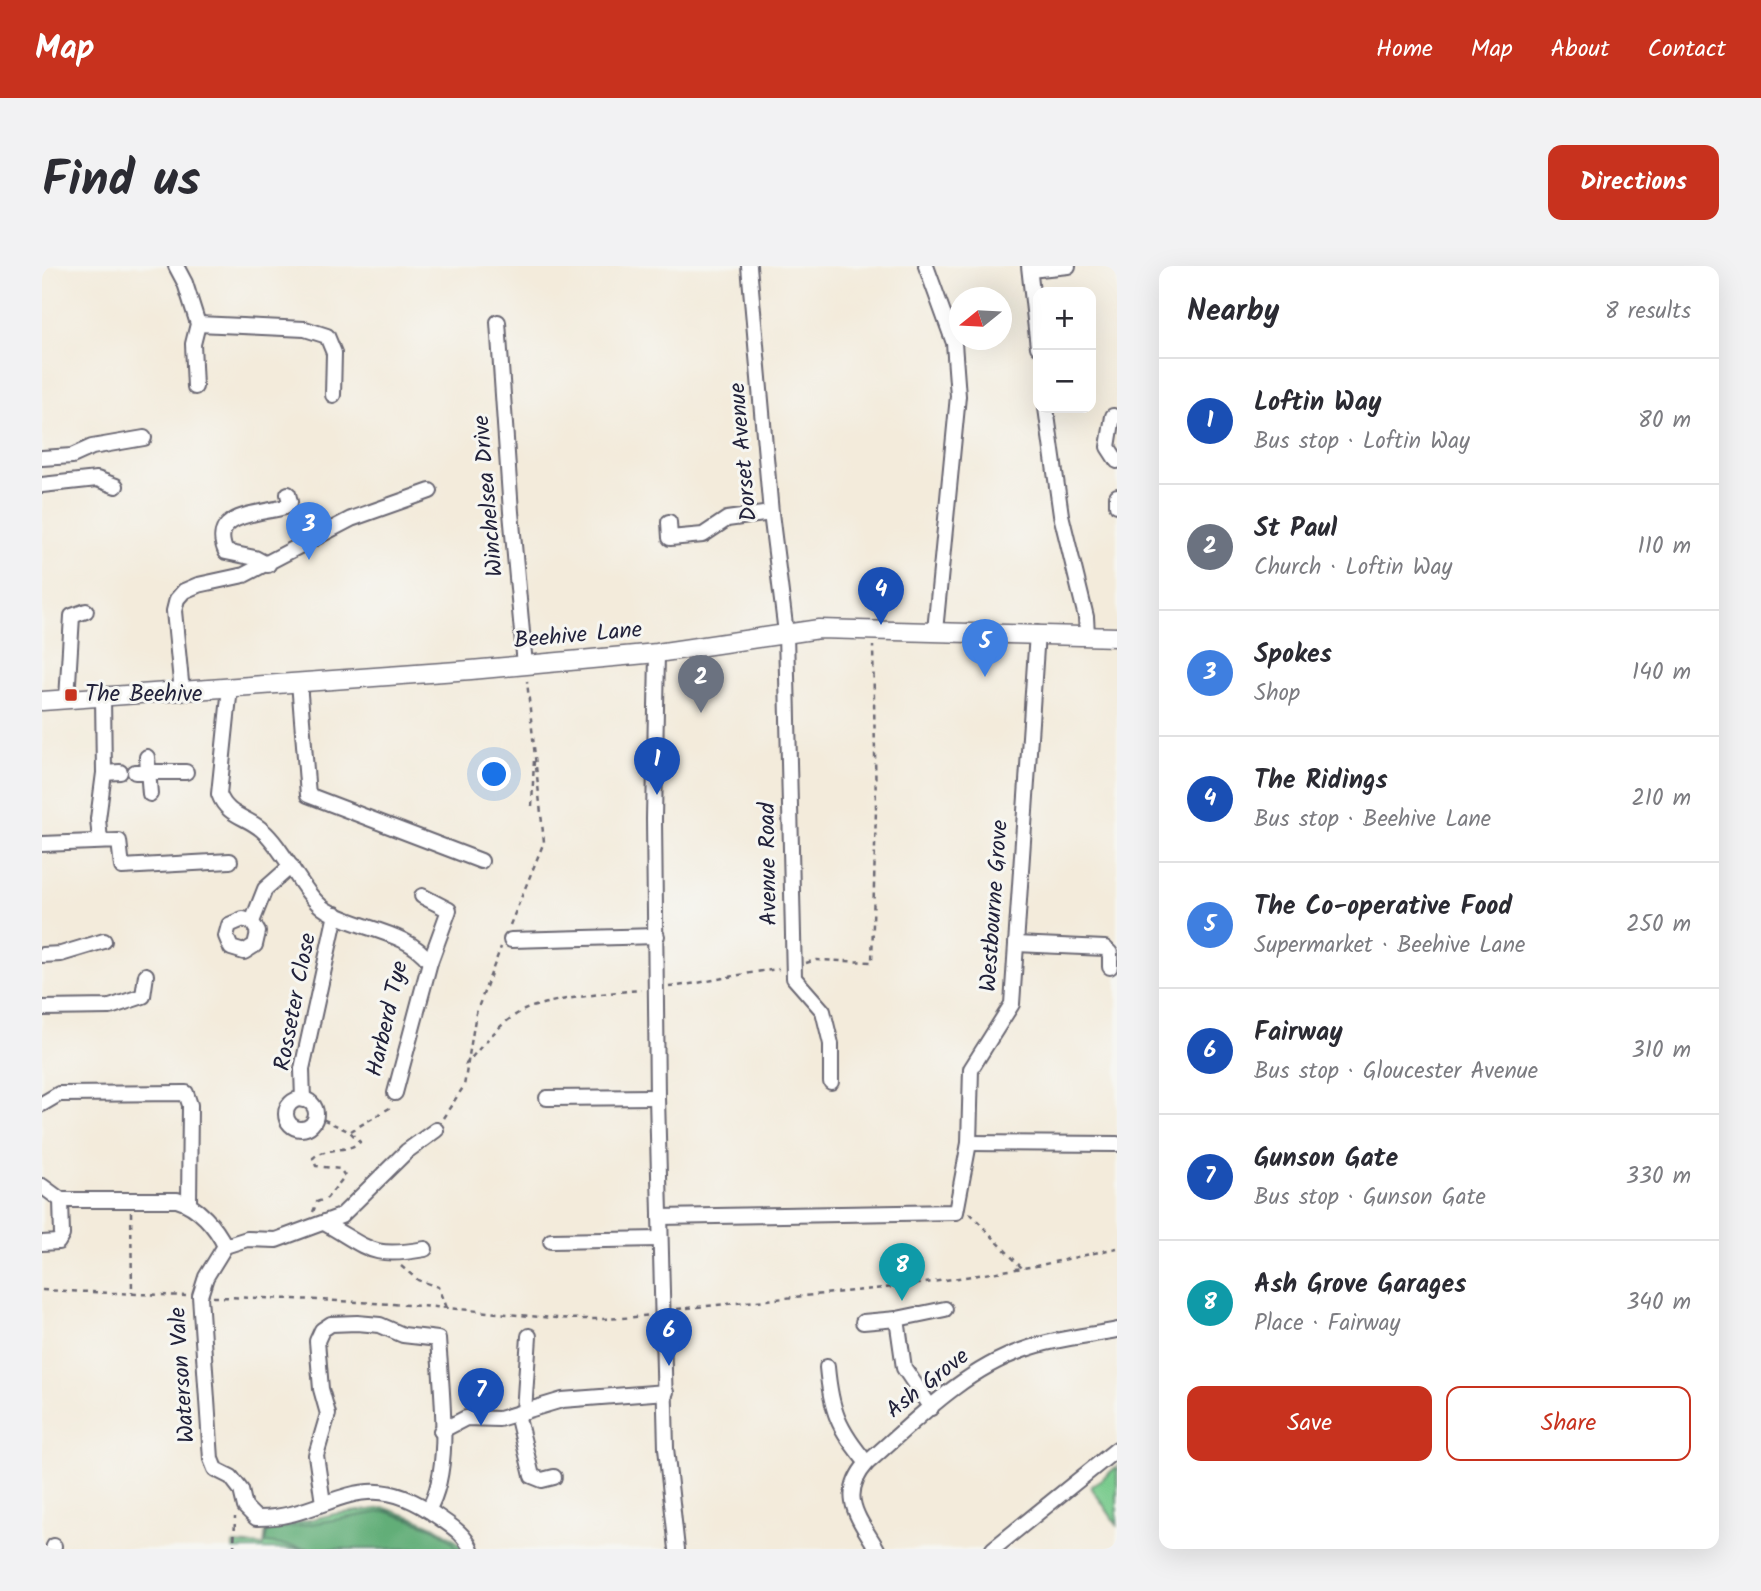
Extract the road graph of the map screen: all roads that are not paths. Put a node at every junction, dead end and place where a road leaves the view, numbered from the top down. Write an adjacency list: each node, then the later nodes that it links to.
1 (176, 266): 8 (street)
2 (749, 266): 20 (street, Dorset Avenue)
3 (926, 266): 24 (street)
4 (1068, 266): 5 (street)
5 (1030, 268): 6 (street)
6 (1033, 298)
7 (498, 322): 30 (street, Winchelsea Drive)
8 (198, 324): 9 (street); 10 (street)
9 (195, 387)
10 (333, 395)
11 (1047, 413): 27 (street)
12 (1113, 416): 15 (street)
13 (144, 438): 14 (street)
14 (42, 458)
15 (1117, 461)
16 (42, 485): 17 (street)
17 (116, 486)
18 (430, 491): 22 (street)
19 (288, 494): 22 (street)
20 (771, 513): 21 (street); 25 (street, Dorset Avenue)
21 (669, 522)
22 (268, 565): 33 (street)
23 (86, 611): 35 (street)
24 (935, 631): 25 (main road, Beehive Lane); 26 (main road, Beehive Lane)
25 (786, 633): 29 (main road, Beehive Lane); 60 (street, Avenue Road)
26 (1037, 633): 27 (main road, Beehive Lane); 54 (street, Westbourne Grove)
27 (1087, 635): 28 (main road, Beehive Lane)
28 (1117, 637)
29 (657, 653): 30 (main road, Beehive Lane); 52 (street)
30 (525, 665): 31 (main road, Beehive Lane)
31 (299, 682): 32 (main road, Beehive Lane); 46 (street)
32 (230, 687): 33 (main road, Beehive Lane); 47 (street, Harberd Tye)
33 (181, 692): 34 (main road, Beehive Lane)
34 (103, 697): 35 (main road, Beehive Lane); 41 (street)
35 (67, 699): 36 (main road, Beehive Lane)
36 (42, 701)
37 (147, 757): 39 (street)
38 (120, 772): 41 (street)
39 (141, 772): 40 (street); 42 (street)
40 (186, 772)
41 (104, 773): 43 (street)
42 (150, 794)
43 (100, 841): 44 (street); 45 (street)
44 (42, 844)
45 (230, 861)
46 (481, 861)
47 (290, 866): 49 (street, Harberd Tye); 50 (street)
48 (422, 896): 56 (street)
49 (336, 914): 56 (street, Harberd Tye); 64 (street, Rosseter Close)
50 (252, 922)
51 (508, 935): 52 (street)
52 (657, 936): 62 (street)
53 (104, 941): 55 (street)
54 (1016, 944): 57 (street); 67 (street, Westbourne Grove)
55 (42, 955)
56 (429, 962): 61 (street, Harberd Tye)
57 (1110, 967)
58 (146, 975): 59 (street)
59 (42, 1008)
60 (831, 1083)
61 (395, 1093)
62 (657, 1097): 63 (street); 73 (street)
63 (547, 1098)
64 (303, 1100): 64 (street, Rosseter Close)
65 (42, 1104): 71 (street)
66 (436, 1129): 74 (street)
67 (969, 1143): 68 (street); 73 (street, Westbourne Grove)
68 (1117, 1144)
69 (42, 1186): 70 (street)
70 (61, 1200): 71 (street); 77 (street)
71 (189, 1203): 78 (street)
72 (324, 1203): 74 (street)
73 (660, 1217): 75 (street)
74 (324, 1223): 78 (street); 79 (street)
75 (660, 1239): 76 (street); 86 (street)
76 (551, 1241)
77 (42, 1243)
78 (225, 1246): 95 (street, Waterson Vale)
79 (425, 1249)
80 (945, 1309): 81 (street)
81 (897, 1319): 82 (street); 88 (street)
82 (863, 1322)
83 (1117, 1330): 88 (street, Ash Grove)
84 (529, 1336): 89 (street)
85 (827, 1367): 93 (street)
86 (666, 1392): 89 (street); 98 (street)
87 (442, 1398): 90 (street); 91 (street); 95 (street)
88 (931, 1408): 93 (street, Ash Grove)
89 (521, 1413): 90 (street); 94 (street)
90 (466, 1418): 91 (street)
91 (441, 1431): 96 (street)
92 (1117, 1449): 100 (street)
93 (867, 1463): 99 (street, Ash Grove)
94 (554, 1477)
95 (323, 1503): 96 (street, Waterson Vale)
96 (428, 1510): 97 (street, Waterson Vale)
97 (471, 1549)
98 (677, 1549)
99 (877, 1549)
100 (993, 1549)

